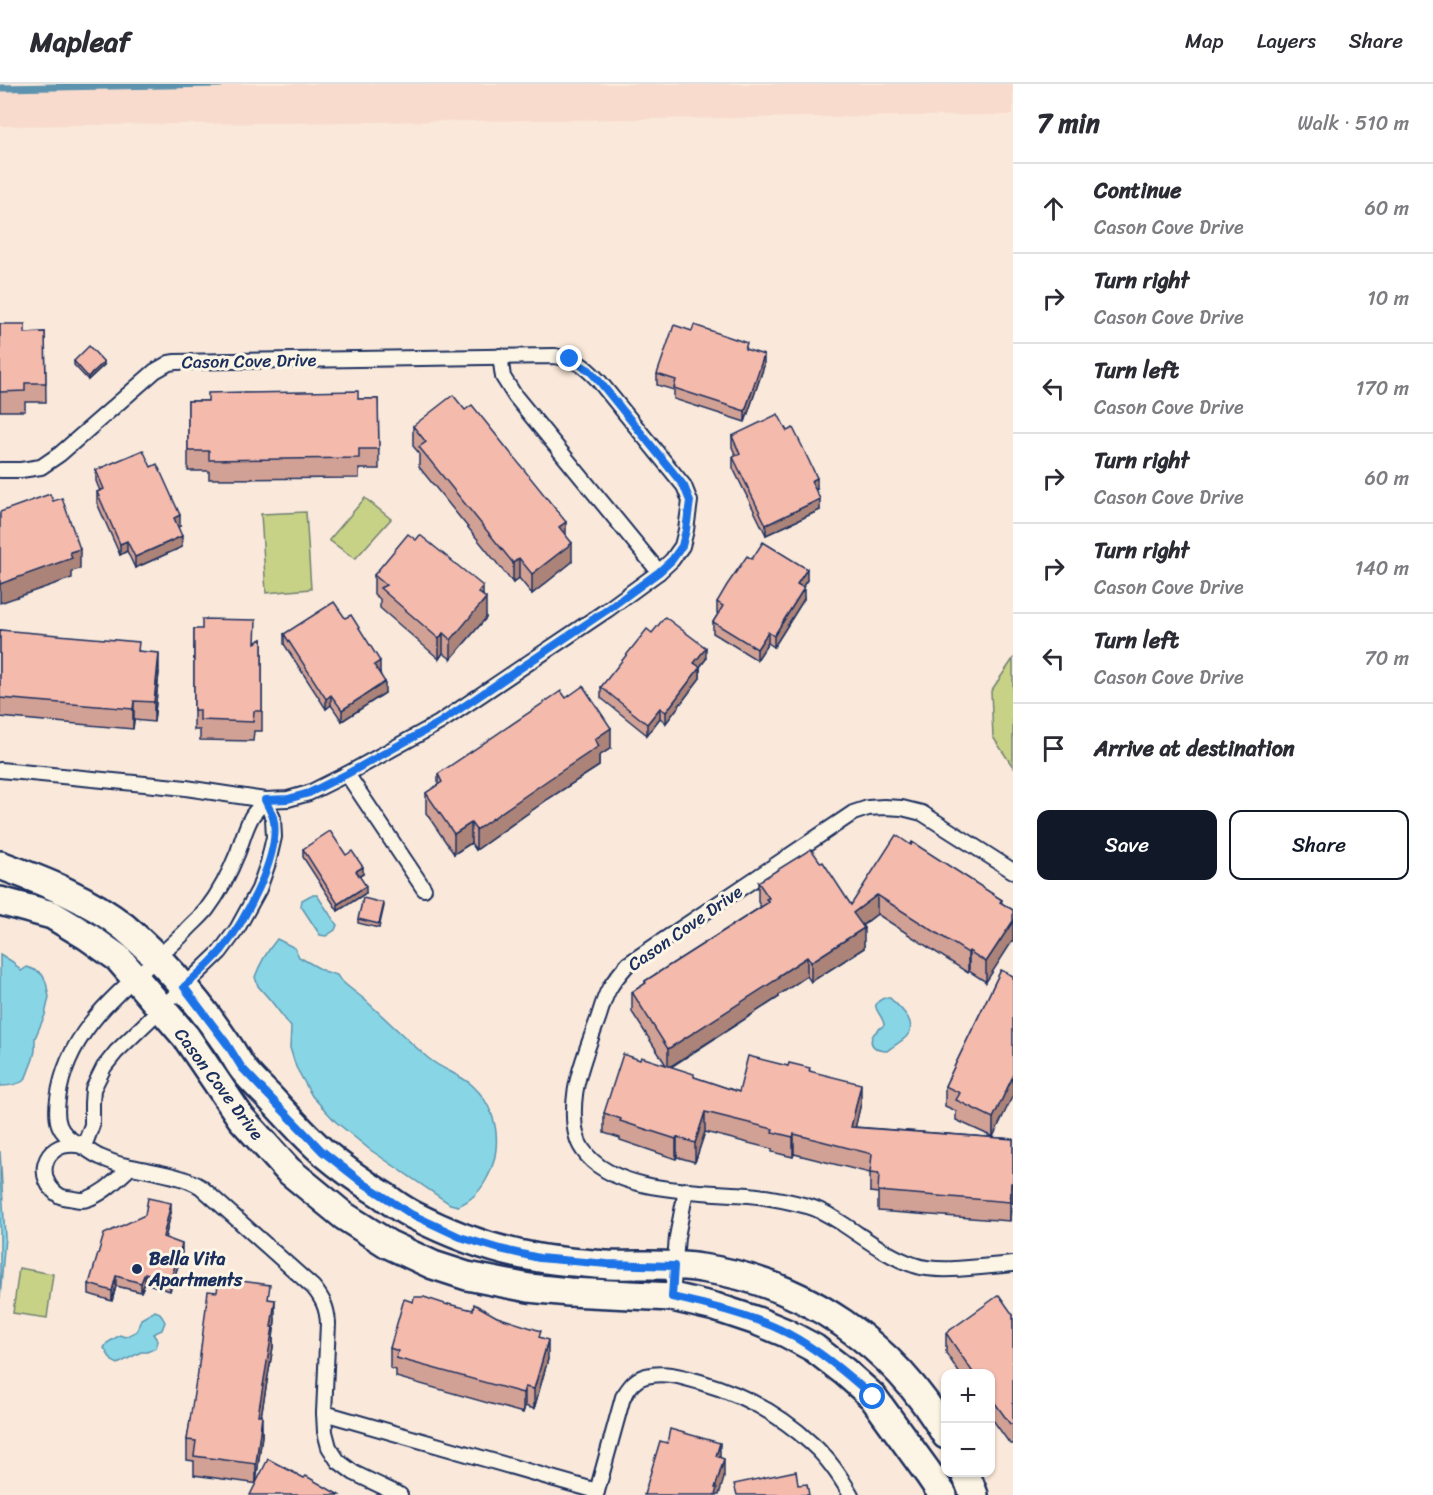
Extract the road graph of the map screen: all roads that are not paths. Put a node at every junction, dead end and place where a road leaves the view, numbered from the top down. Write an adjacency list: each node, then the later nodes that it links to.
1 (500, 356): 2 (lane, Cason Cove Drive); 3 (lane); 3 (lane, Cason Cove Drive)
2 (0, 470)
3 (659, 572): 5 (lane, Cason Cove Drive)
4 (0, 770): 6 (lane, Cason Cove Drive)
5 (347, 774): 6 (lane, Cason Cove Drive); 9 (lane)
6 (265, 800): 11 (lane); 13 (lane, Cason Cove Drive)
7 (0, 865): 11 (street, Cason Cove Drive)
8 (1013, 871): 17 (lane, Cason Cove Drive)
9 (424, 890)
10 (0, 902): 12 (street, Cason Cove Drive)
11 (157, 958): 12 (lane); 13 (street, Cason Cove Drive)
12 (135, 978): 14 (street, Cason Cove Drive); 15 (lane)
13 (184, 987): 14 (lane, Cason Cove Drive); 19 (street, Cason Cove Drive)
14 (162, 1008): 15 (lane, Cason Cove Drive); 20 (street, Cason Cove Drive)
15 (78, 1144): 16 (lane); 16 (lane)
16 (131, 1167): 21 (lane)
17 (686, 1190): 18 (lane, Cason Cove Drive); 19 (lane)
18 (1013, 1264)
19 (674, 1266): 20 (lane); 22 (street, Cason Cove Drive)
20 (672, 1297): 27 (street, Cason Cove Drive)
21 (324, 1413): 24 (lane); 25 (lane)
22 (941, 1428)
23 (967, 1477): 28 (street)
24 (597, 1493): 26 (lane)
25 (400, 1495)
26 (851, 1495)
27 (943, 1495)
28 (974, 1495)

